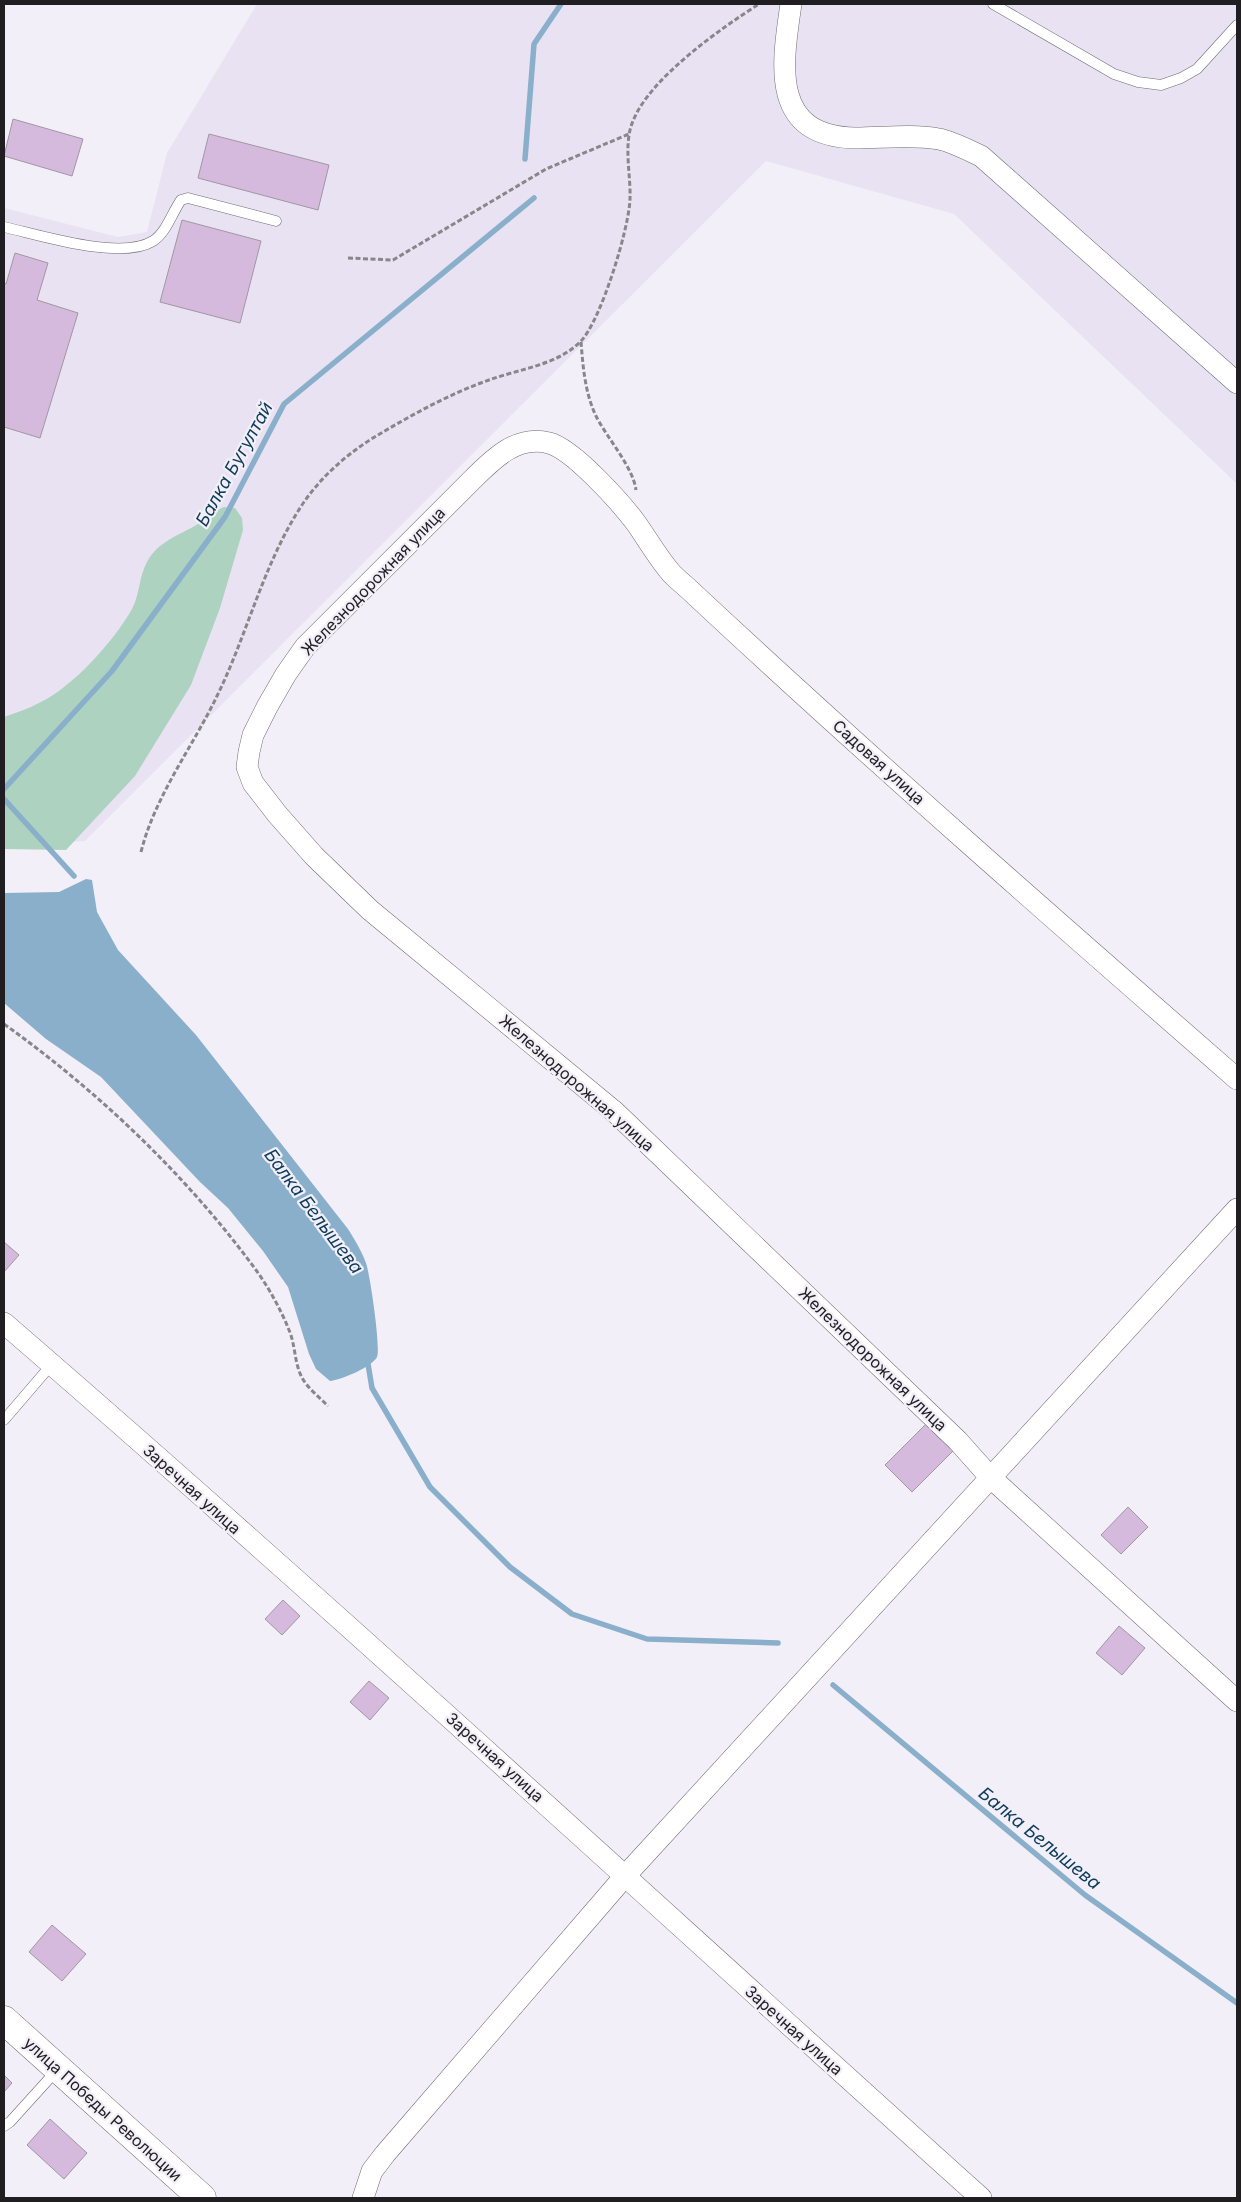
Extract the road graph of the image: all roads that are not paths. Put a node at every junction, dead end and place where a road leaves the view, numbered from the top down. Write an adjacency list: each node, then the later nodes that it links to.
1 (791, 4): 6 (street)
2 (994, 4): 3 (lane)
3 (1237, 25)
4 (276, 220): 5 (lane)
5 (4, 228)
6 (1237, 383)
7 (532, 441): 8 (street, Садовая улица); 13 (street, Железнодорожная улица)
8 (1237, 1079)
9 (1237, 1209): 13 (street)
10 (4, 1323): 11 (street, Заречная улица)
11 (52, 1364): 12 (lane); 15 (street, Заречная улица)
12 (4, 1420)
13 (990, 1477): 14 (street, Железнодорожная улица); 15 (street)
14 (1237, 1701)
15 (625, 1876): 20 (street); 21 (street, Заречная улица)
16 (4, 2020): 17 (street, улица Победы Революции)
17 (57, 2069): 18 (lane); 19 (street, улица Победы Революции)
18 (4, 2126)
19 (202, 2198)
20 (363, 2198)
21 (981, 2198)

